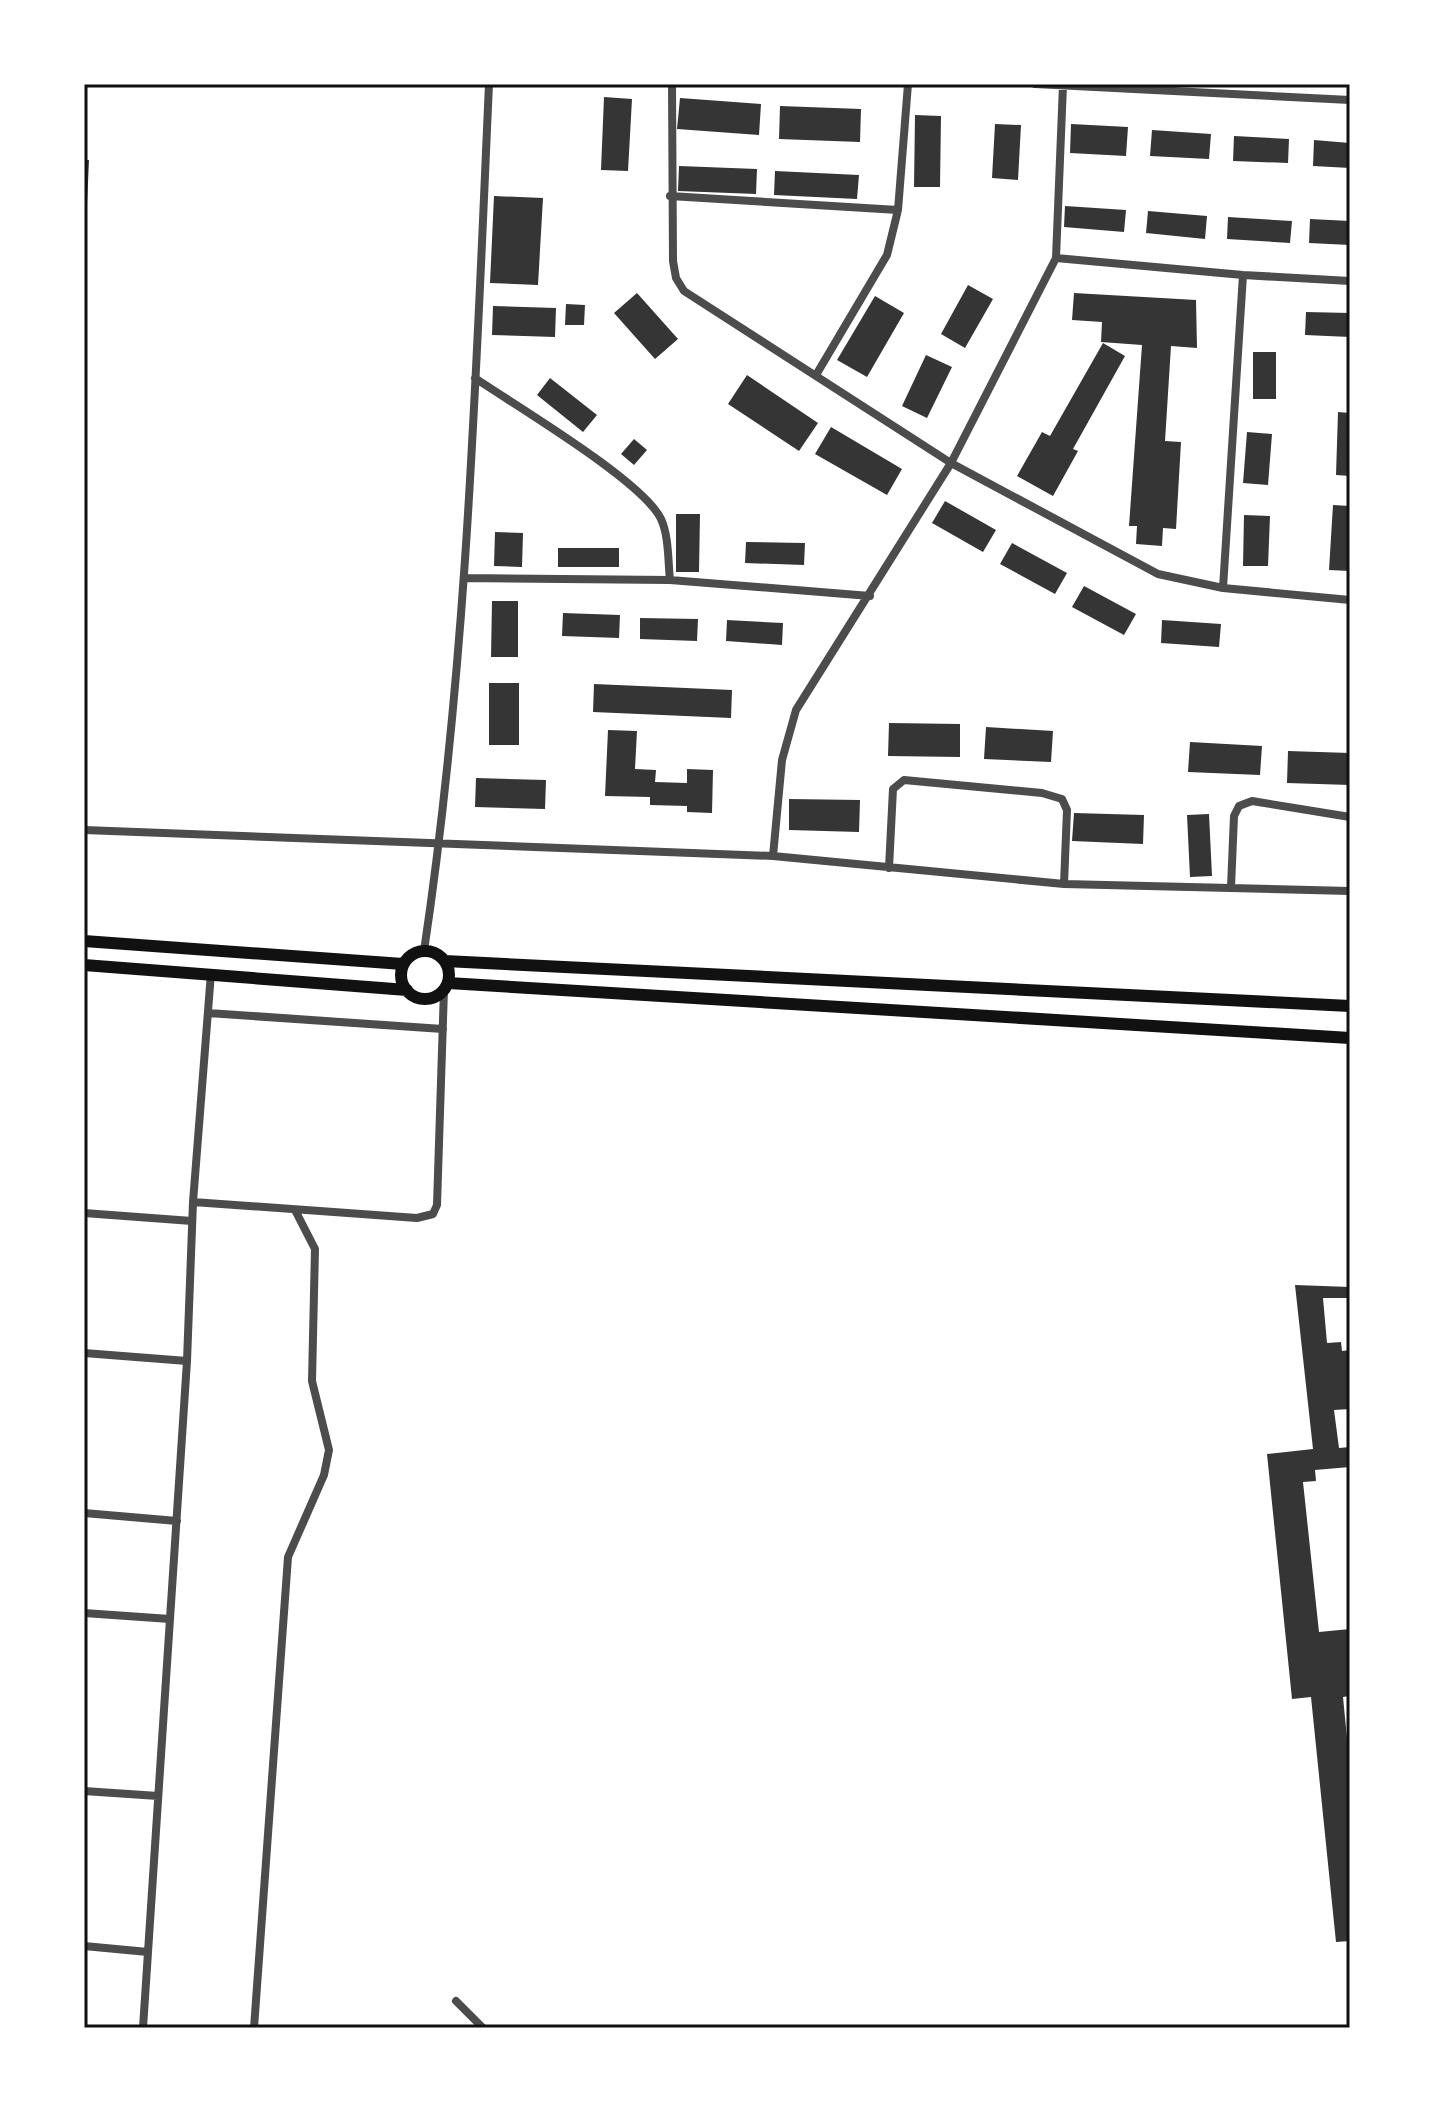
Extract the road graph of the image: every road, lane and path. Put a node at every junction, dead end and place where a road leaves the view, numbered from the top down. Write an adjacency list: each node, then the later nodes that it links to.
1 (489, 84): 14 (street)
2 (672, 84): 8 (street)
3 (908, 84): 9 (street)
4 (1035, 84): 5 (street)
5 (1063, 85): 6 (street); 10 (street)
6 (1173, 88): 7 (street)
7 (1350, 100)
8 (670, 196): 9 (street); 13 (street)
9 (898, 210): 13 (street)
10 (1056, 258): 11 (street); 15 (street)
11 (1243, 275): 12 (street); 18 (street)
12 (1350, 281)
13 (816, 375): 15 (street)
14 (475, 378): 16 (street); 17 (street)
15 (951, 463): 18 (street); 19 (street)
16 (464, 578): 17 (street); 23 (street)
17 (670, 580): 19 (street)
18 (1223, 588): 20 (street)
19 (870, 596): 24 (street)
20 (1350, 600)
21 (1350, 817): 27 (street)
22 (84, 830): 23 (street)
23 (440, 842): 24 (street); 30 (street)
24 (773, 856): 25 (street)
25 (889, 868): 26 (street); 26 (street)
26 (1064, 884): 27 (street)
27 (1231, 887): 28 (street)
28 (1350, 891)
29 (84, 941): 32 (main road)
30 (424, 951): 31 (main road); 32 (main road)
31 (445, 961): 35 (main road); 37 (main road)
32 (403, 964): 36 (main road)
33 (84, 965): 34 (main road)
34 (211, 973): 36 (main road); 38 (street)
35 (446, 986): 36 (main road); 39 (street); 40 (main road)
36 (407, 990)
37 (1350, 1006)
38 (208, 1013): 39 (street); 41 (street)
39 (443, 1029): 42 (street)
40 (1350, 1038)
41 (193, 1202): 42 (street); 44 (street)
42 (295, 1210): 57 (street)
43 (84, 1213): 44 (street)
44 (192, 1221): 46 (street)
45 (84, 1353): 46 (street)
46 (187, 1361): 48 (street)
47 (84, 1513): 48 (street)
48 (177, 1521): 50 (street)
49 (84, 1613): 50 (street)
50 (170, 1619): 52 (street)
51 (84, 1791): 52 (street)
52 (158, 1796): 54 (street)
53 (84, 1946): 54 (street)
54 (148, 1952): 56 (street)
55 (456, 2001): 58 (street)
56 (143, 2028)
57 (254, 2028)
58 (483, 2028)

